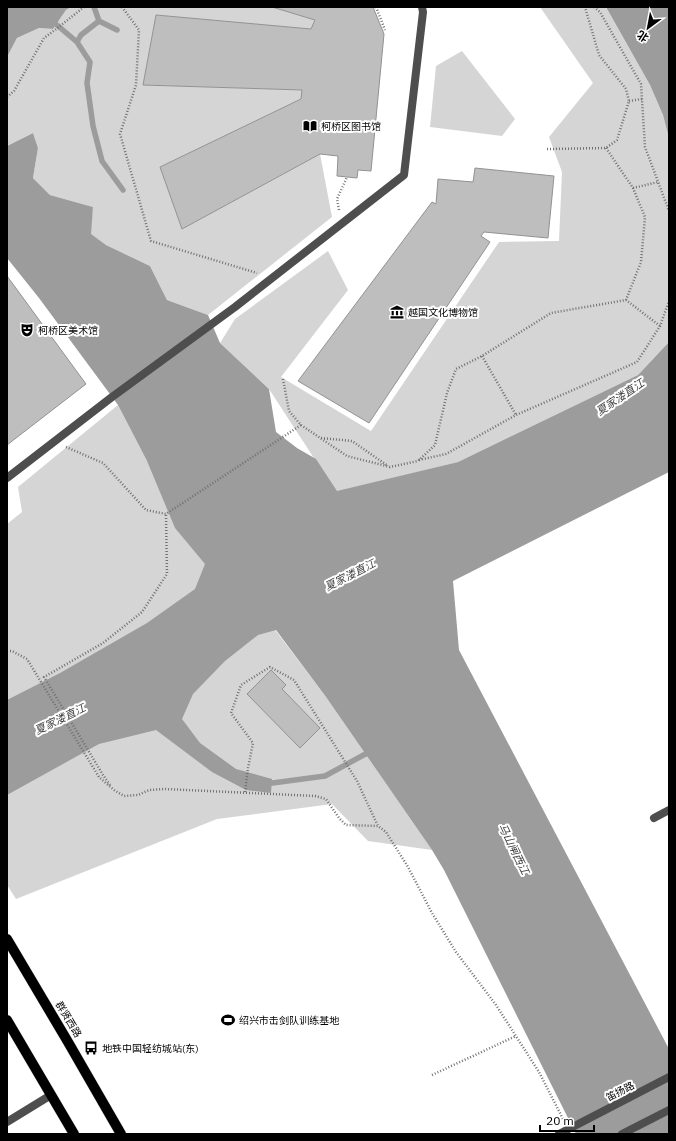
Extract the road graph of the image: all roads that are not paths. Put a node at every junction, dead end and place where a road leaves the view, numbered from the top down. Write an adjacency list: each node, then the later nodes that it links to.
1 (422, 7): 2 (street)
2 (7, 478)
3 (669, 810): 4 (street)
4 (654, 818)
5 (7, 939): 12 (main road, 群贤西路)
6 (7, 1020): 8 (main road)
7 (669, 1078): 13 (street, 笛扬路, bridge)
8 (51, 1095): 10 (street); 11 (main road)
9 (669, 1110): 14 (street)
10 (7, 1122)
11 (74, 1134)
12 (121, 1134)
13 (559, 1134)
14 (622, 1134)

